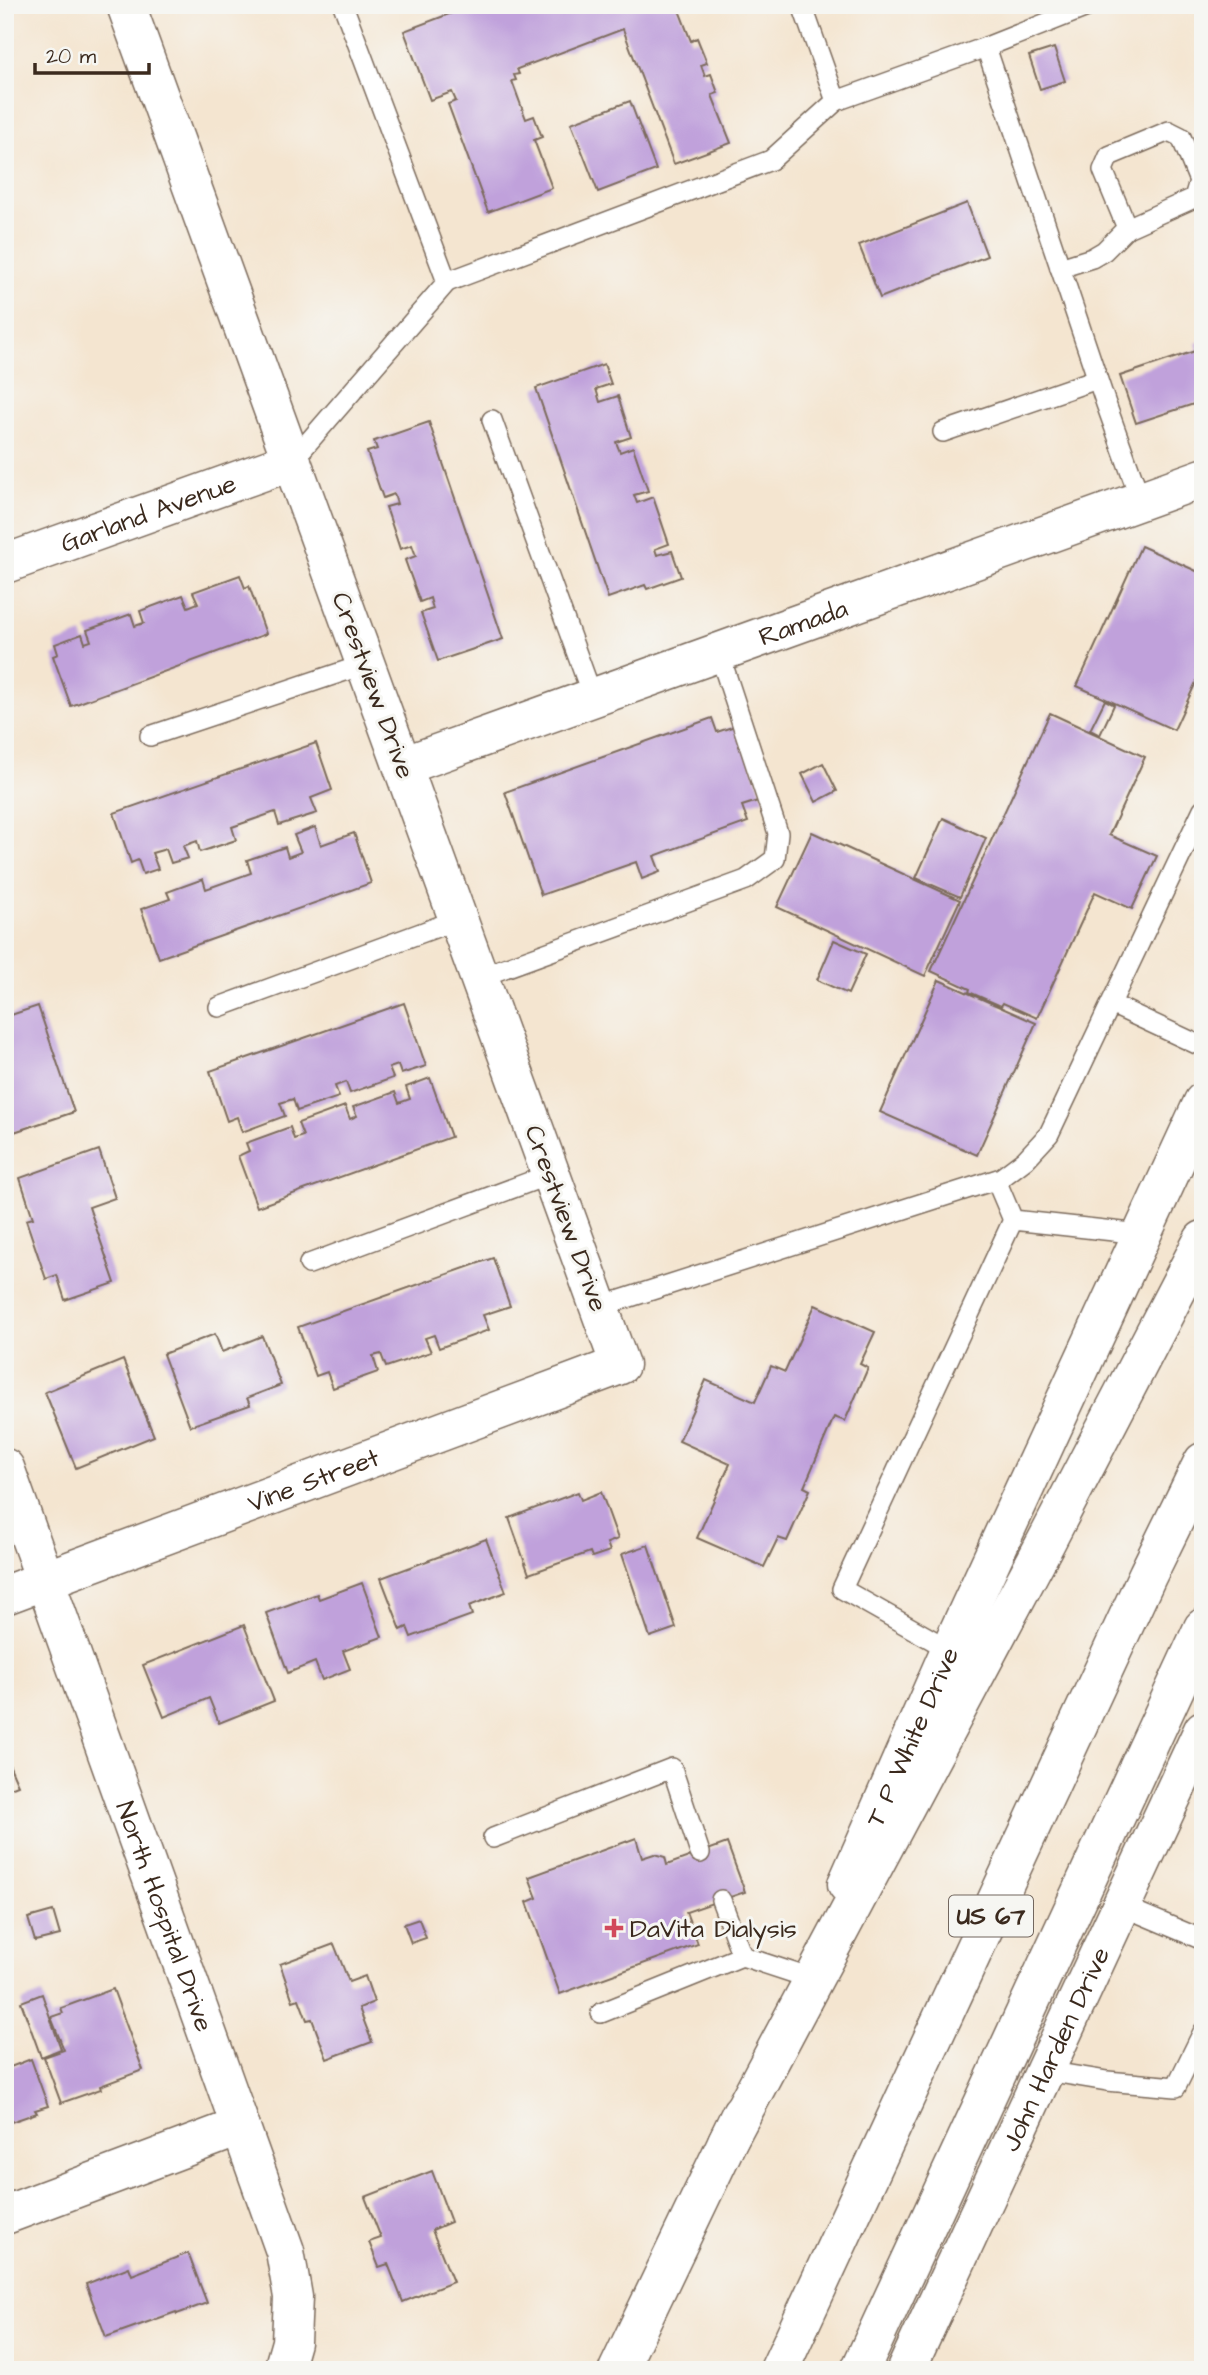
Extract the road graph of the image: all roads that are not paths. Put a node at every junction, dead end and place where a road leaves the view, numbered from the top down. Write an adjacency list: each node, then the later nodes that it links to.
1 (126, 5): 13 (main road, Crestview Drive)
2 (342, 5): 9 (lane)
3 (802, 5): 6 (lane)
4 (1091, 5): 5 (lane)
5 (986, 47): 6 (lane); 8 (lane)
6 (836, 101): 9 (lane)
7 (1127, 228): 7 (lane); 8 (lane)
8 (1060, 268): 10 (lane)
9 (447, 282): 13 (lane)
10 (1097, 379): 12 (lane); 15 (lane)
11 (492, 419): 19 (lane)
12 (943, 432)
13 (292, 461): 16 (main road, Garland Avenue); 18 (main road, Crestview Drive)
14 (1203, 478): 15 (main road, Ramada)
15 (1141, 501): 17 (main road, Ramada)
16 (5, 564)
17 (719, 653): 19 (main road, Ramada); 24 (lane)
18 (366, 664): 20 (lane); 21 (main road, Crestview Drive)
19 (593, 698): 21 (main road, Ramada)
20 (150, 736)
21 (404, 766): 23 (main road, Crestview Drive)
22 (1203, 810): 25 (lane)
23 (459, 919): 24 (main road, Crestview Drive); 26 (lane)
24 (480, 977): 29 (main road, Crestview Drive)
25 (1111, 1004): 27 (lane); 30 (lane)
26 (219, 1007)
27 (1203, 1048)
28 (1203, 1102): 32 (main road, T P White Drive)
29 (551, 1174): 34 (lane); 35 (main road, Crestview Drive)
30 (996, 1180): 31 (lane); 35 (lane)
31 (1013, 1220): 32 (lane); 42 (lane)
32 (1141, 1234): 42 (main road, T P White Drive)
33 (1203, 1240): 55 (main road)
34 (309, 1264)
35 (599, 1307): 36 (main road, Crestview Drive)
36 (621, 1365): 39 (main road, Vine Street)
37 (1203, 1462): 59 (main road, US 67)
38 (5, 1468): 39 (main road, North Hospital Drive)
39 (46, 1580): 40 (main road, Vine Street); 54 (main road, North Hospital Drive)
40 (5, 1595)
41 (1203, 1628): 60 (main road, US 67)
42 (950, 1650): 50 (main road, T P White Drive)
43 (1203, 1730): 47 (main road, John Harden Drive)
44 (493, 1838): 45 (lane)
45 (700, 1853)
46 (721, 1900): 49 (lane)
47 (1122, 1906): 48 (lane); 53 (main road, John Harden Drive)
48 (1203, 1940)
49 (742, 1956): 50 (lane); 51 (lane)
50 (806, 1977): 55 (main road, T P White Drive)
51 (601, 2013)
52 (1203, 2032): 53 (lane)
53 (1046, 2071): 61 (main road, John Harden Drive)
54 (239, 2127): 56 (main road); 57 (main road, North Hospital Drive)
55 (727, 2142): 58 (main road, T P White Drive)
56 (5, 2215)
57 (283, 2370)
58 (618, 2370)
59 (779, 2370)
60 (860, 2370)
61 (906, 2370)

